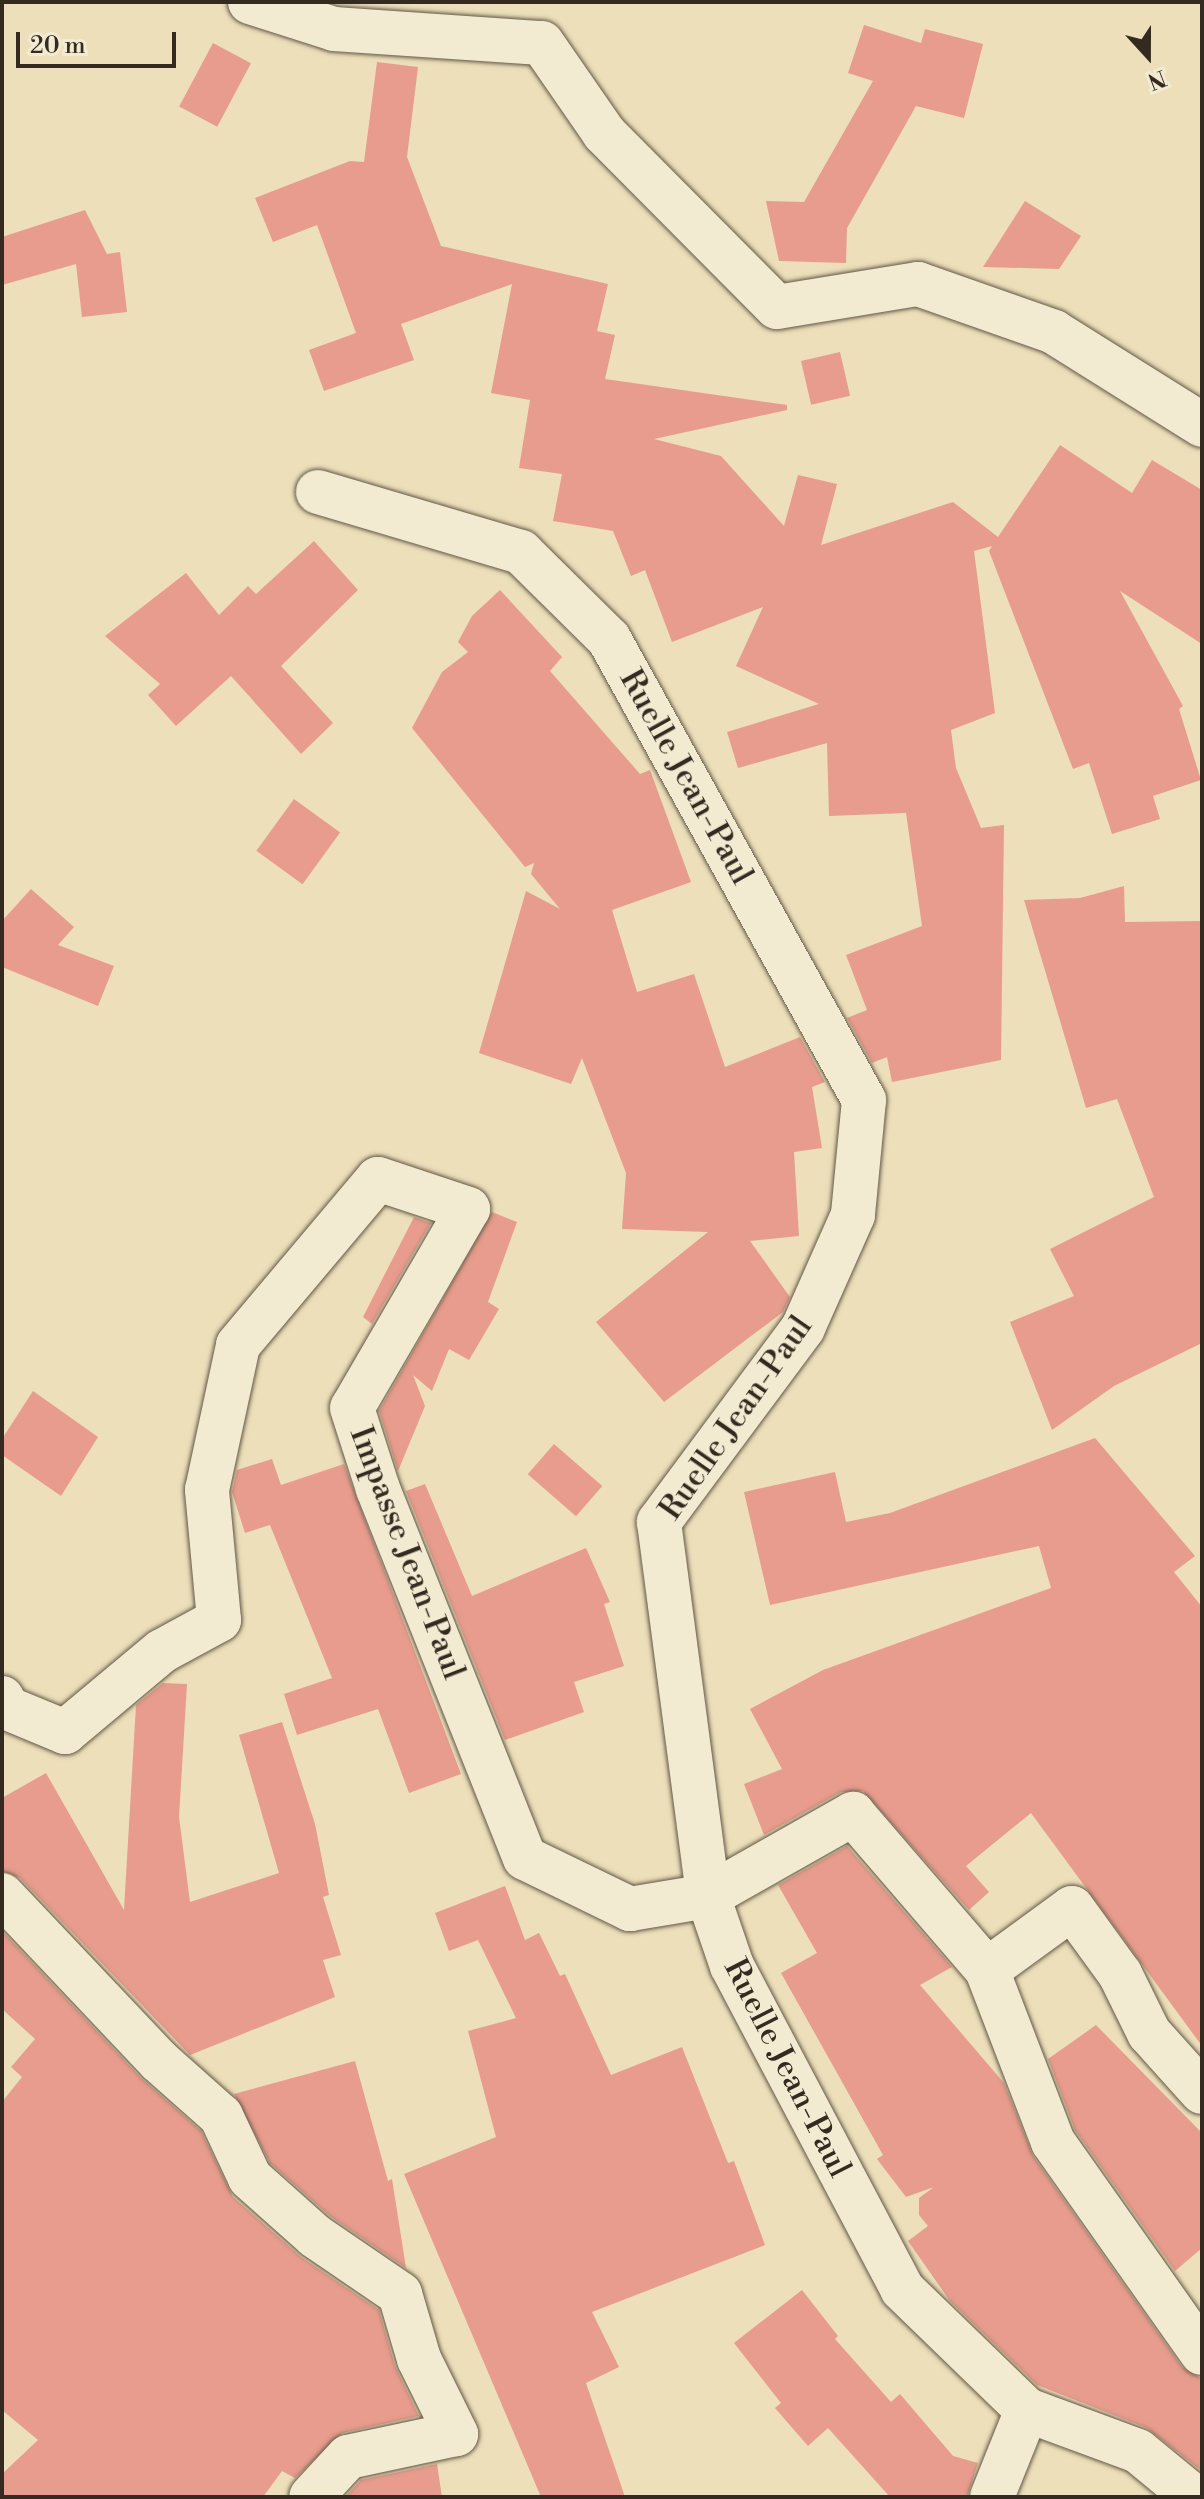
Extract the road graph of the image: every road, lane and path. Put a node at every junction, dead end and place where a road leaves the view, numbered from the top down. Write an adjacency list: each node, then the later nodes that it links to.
1 (250, 2): 2 (street)
2 (1202, 425)
3 (318, 492): 6 (street, Ruelle Jean-Paul)
4 (4, 1706): 6 (street, Impasse Jean-Paul)
5 (2, 1895): 11 (street)
6 (708, 1896): 7 (street); 10 (street, Ruelle Jean-Paul)
7 (987, 1970): 8 (street); 9 (street)
8 (1202, 2092)
9 (1202, 2353)
10 (1027, 2410): 12 (street); 13 (street, Ruelle Jean-Paul)
11 (311, 2497)
12 (992, 2497)
13 (1194, 2497)

